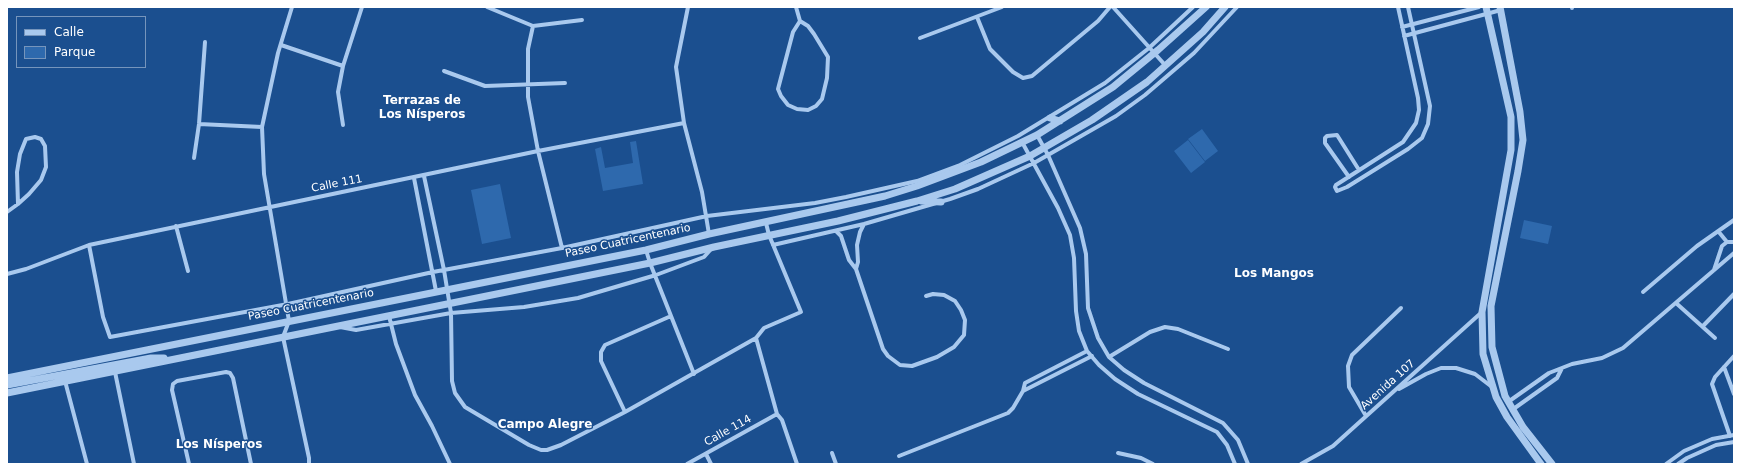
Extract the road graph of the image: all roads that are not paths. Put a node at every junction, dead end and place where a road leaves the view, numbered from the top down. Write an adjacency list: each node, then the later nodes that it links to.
1 (292, 7): 28 (street)
2 (362, 7): 30 (street)
3 (487, 7): 22 (street)
4 (688, 7): 37 (street)
5 (796, 7): 20 (street)
6 (1002, 7): 18 (street)
7 (1110, 7): 18 (street)
8 (1114, 7): 29 (street)
9 (1193, 7): 29 (street, Paseo Cuatricentenario)
10 (1206, 7): 29 (street, Paseo Cuatricentenario)
11 (1225, 7): 31 (street)
12 (1237, 7): 46 (street)
13 (1398, 7): 23 (street)
14 (1408, 7): 21 (street)
15 (1479, 7): 21 (street)
16 (1500, 8): 17 (street); 121 (street)
17 (1486, 10): 24 (street); 94 (street)
18 (977, 17): 26 (street)
19 (582, 20): 22 (street)
20 (800, 21): 20 (street)
21 (1412, 25): 23 (street); 24 (street)
22 (532, 26): 34 (street)
23 (1402, 27): 25 (street)
24 (1414, 34): 25 (street); 51 (street)
25 (1404, 36): 49 (street)
26 (920, 38)
27 (205, 42): 38 (street)
28 (281, 45): 30 (street); 40 (street)
29 (1151, 51): 31 (street); 35 (street, Paseo Cuatricentenario); 36 (street, Paseo Cuatricentenario)
30 (343, 66): 39 (street)
31 (1165, 66): 43 (street)
32 (444, 70): 34 (street)
33 (565, 83): 34 (street)
34 (528, 84): 45 (street)
35 (1050, 118): 36 (street); 44 (street, Paseo Cuatricentenario)
36 (1060, 121): 41 (street, Paseo Cuatricentenario)
37 (684, 123): 45 (street, Calle 111); 60 (street)
38 (199, 124): 40 (street); 47 (street)
39 (343, 125)
40 (262, 127): 58 (street)
41 (1037, 135): 42 (street, Paseo Cuatricentenario); 43 (street)
42 (1022, 142): 44 (street, Paseo Cuatricentenario); 48 (street)
43 (1045, 148): 46 (street); 48 (street)
44 (1000, 149): 53 (street, Paseo Cuatricentenario); 54 (street, Paseo Cuatricentenario)
45 (538, 151): 50 (street, Calle 111); 74 (street)
46 (1048, 155): 48 (street); 107 (street)
47 (194, 158)
48 (1032, 159): 55 (street); 56 (street); 104 (street)
49 (1359, 170): 51 (street); 51 (street)
50 (424, 176): 52 (street, Calle 111); 79 (street)
51 (1348, 177)
52 (414, 178): 58 (street, Calle 111); 82 (street)
53 (917, 181): 54 (street); 60 (street, Paseo Cuatricentenario)
54 (927, 183): 62 (street, Paseo Cuatricentenario)
55 (917, 201): 56 (street); 68 (street)
56 (941, 202): 63 (street)
57 (18, 204): 57 (street); 59 (street)
58 (270, 207): 64 (street, Calle 111); 91 (street)
59 (7, 212)
60 (707, 216): 67 (street); 74 (street, Paseo Cuatricentenario)
61 (1734, 220): 66 (street)
62 (766, 223): 67 (street, Paseo Cuatricentenario); 68 (street)
63 (864, 224): 65 (street); 78 (street)
64 (176, 226): 71 (street, Calle 111); 81 (street)
65 (836, 231): 72 (street); 78 (street)
66 (1718, 231): 69 (street); 87 (street)
67 (709, 234): 75 (street, Paseo Cuatricentenario)
68 (770, 235): 72 (street); 73 (street)
69 (1727, 242): 70 (street); 80 (street)
70 (1734, 242)
71 (89, 245): 83 (street, Calle 111); 91 (street, Paseo Cuatricentenario)
72 (774, 245): 101 (street)
73 (714, 247): 77 (street); 84 (street)
74 (562, 248): 79 (street, Paseo Cuatricentenario)
75 (646, 250): 77 (street); 85 (street, Paseo Cuatricentenario)
76 (1734, 254): 80 (street)
77 (650, 263): 84 (street); 92 (street)
78 (856, 269): 89 (street)
79 (444, 270): 82 (street, Paseo Cuatricentenario); 85 (street)
80 (1714, 270): 90 (street)
81 (188, 271)
82 (433, 272): 86 (street); 91 (street, Paseo Cuatricentenario)
83 (7, 274)
84 (656, 276): 95 (street); 96 (street)
85 (447, 289): 86 (street, Paseo Cuatricentenario); 92 (street)
86 (436, 292): 98 (street, Paseo Cuatricentenario)
87 (1642, 292)
88 (1734, 294): 99 (street)
89 (926, 296)
90 (1676, 303): 99 (street); 110 (street)
91 (288, 304): 98 (street)
92 (450, 304): 95 (street); 97 (street)
93 (1401, 308): 125 (street)
94 (1482, 312): 116 (street); 119 (street, Avenida 107)
95 (451, 313): 97 (street); 123 (street)
96 (671, 316): 112 (street); 123 (street)
97 (390, 320): 100 (street); 137 (street)
98 (290, 321): 100 (street); 113 (street, Paseo Cuatricentenario)
99 (1703, 326): 102 (street)
100 (283, 337): 108 (street); 136 (street)
101 (756, 338): 112 (street); 124 (street)
102 (1715, 338)
103 (1228, 349): 107 (street)
104 (1087, 351): 105 (street); 117 (street)
105 (1092, 356): 117 (street); 143 (street)
106 (1734, 356): 109 (street)
107 (1109, 357): 144 (street)
108 (177, 358): 111 (street); 115 (street)
109 (1724, 367): 120 (street); 126 (street)
110 (1562, 368): 121 (street); 122 (street)
111 (115, 372): 114 (street); 133 (street)
112 (694, 374): 123 (street)
113 (7, 378)
114 (66, 381): 118 (street); 132 (street)
115 (7, 385)
116 (1492, 387): 119 (street); 146 (street)
117 (1023, 391): 131 (street)
118 (7, 393)
119 (1392, 394): 125 (street, Avenida 107)
120 (1734, 394)
121 (1508, 402): 122 (street)
122 (1512, 410): 147 (street)
123 (624, 412)
124 (777, 414): 130 (street, Calle 114); 140 (street)
125 (1366, 416): 145 (street, Avenida 107)
126 (1732, 435): 148 (street)
127 (1734, 442): 149 (street)
128 (832, 453): 141 (street)
129 (1118, 453): 142 (street)
130 (706, 454): 138 (street, Calle 114); 139 (street)
131 (899, 456)
132 (87, 464)
133 (134, 464)
134 (189, 464): 135 (street)
135 (251, 464)
136 (309, 464)
137 (450, 464)
138 (687, 464)
139 (711, 464)
140 (797, 464)
141 (836, 464)
142 (1153, 464)
143 (1235, 464)
144 (1248, 464)
145 (1301, 464)
146 (1541, 464)
147 (1552, 464)
148 (1666, 464)
149 (1678, 464)

